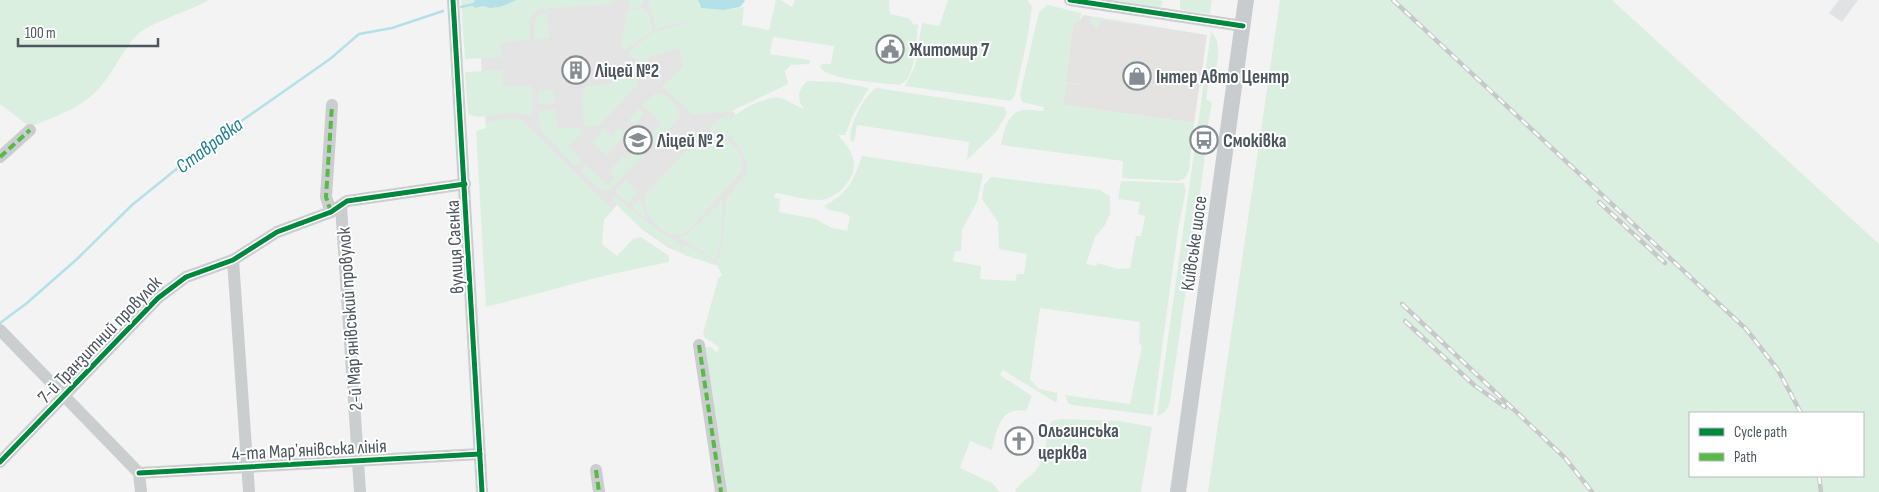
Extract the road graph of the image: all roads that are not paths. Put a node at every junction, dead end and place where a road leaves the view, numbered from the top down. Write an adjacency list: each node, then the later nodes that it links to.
1 (452, 0): 8 (street, вулиця Саєнка)
2 (1070, 0): 4 (street)
3 (1246, 0): 4 (main road, Київське шосе)
4 (1243, 26): 26 (main road, Київське шосе)
5 (332, 105): 9 (street, 2-й Марʼянівський провулок)
6 (30, 130): 7 (street)
7 (0, 156)
8 (465, 184): 9 (street, 7-й Транзитний провулок); 14 (street, вулиця Саєнка)
9 (336, 209): 10 (street, 7-й Транзитний провулок); 16 (street, 2-й Марʼянівський провулок)
10 (233, 260): 13 (street, 7-й Транзитний провулок); 17 (street)
11 (0, 330): 13 (street, 7-й Транзитний провулок)
12 (699, 345): 25 (street)
13 (64, 396): 15 (street, 7-й Транзитний провулок); 19 (street, 7-й Транзитний провулок)
14 (480, 454): 16 (street, 4-та Марʼянівська лінія); 23 (street, вулиця Саєнка)
15 (0, 462)
16 (358, 462): 17 (street, 4-та Марʼянівська лінія); 22 (street, 2-й Марʼянівський провулок)
17 (247, 468): 19 (street, 4-та Марʼянівська лінія); 21 (street)
18 (596, 470): 24 (street)
19 (140, 473): 20 (street)
20 (140, 492)
21 (249, 492)
22 (360, 492)
23 (482, 492)
24 (598, 492)
25 (721, 492)
26 (1178, 492)

